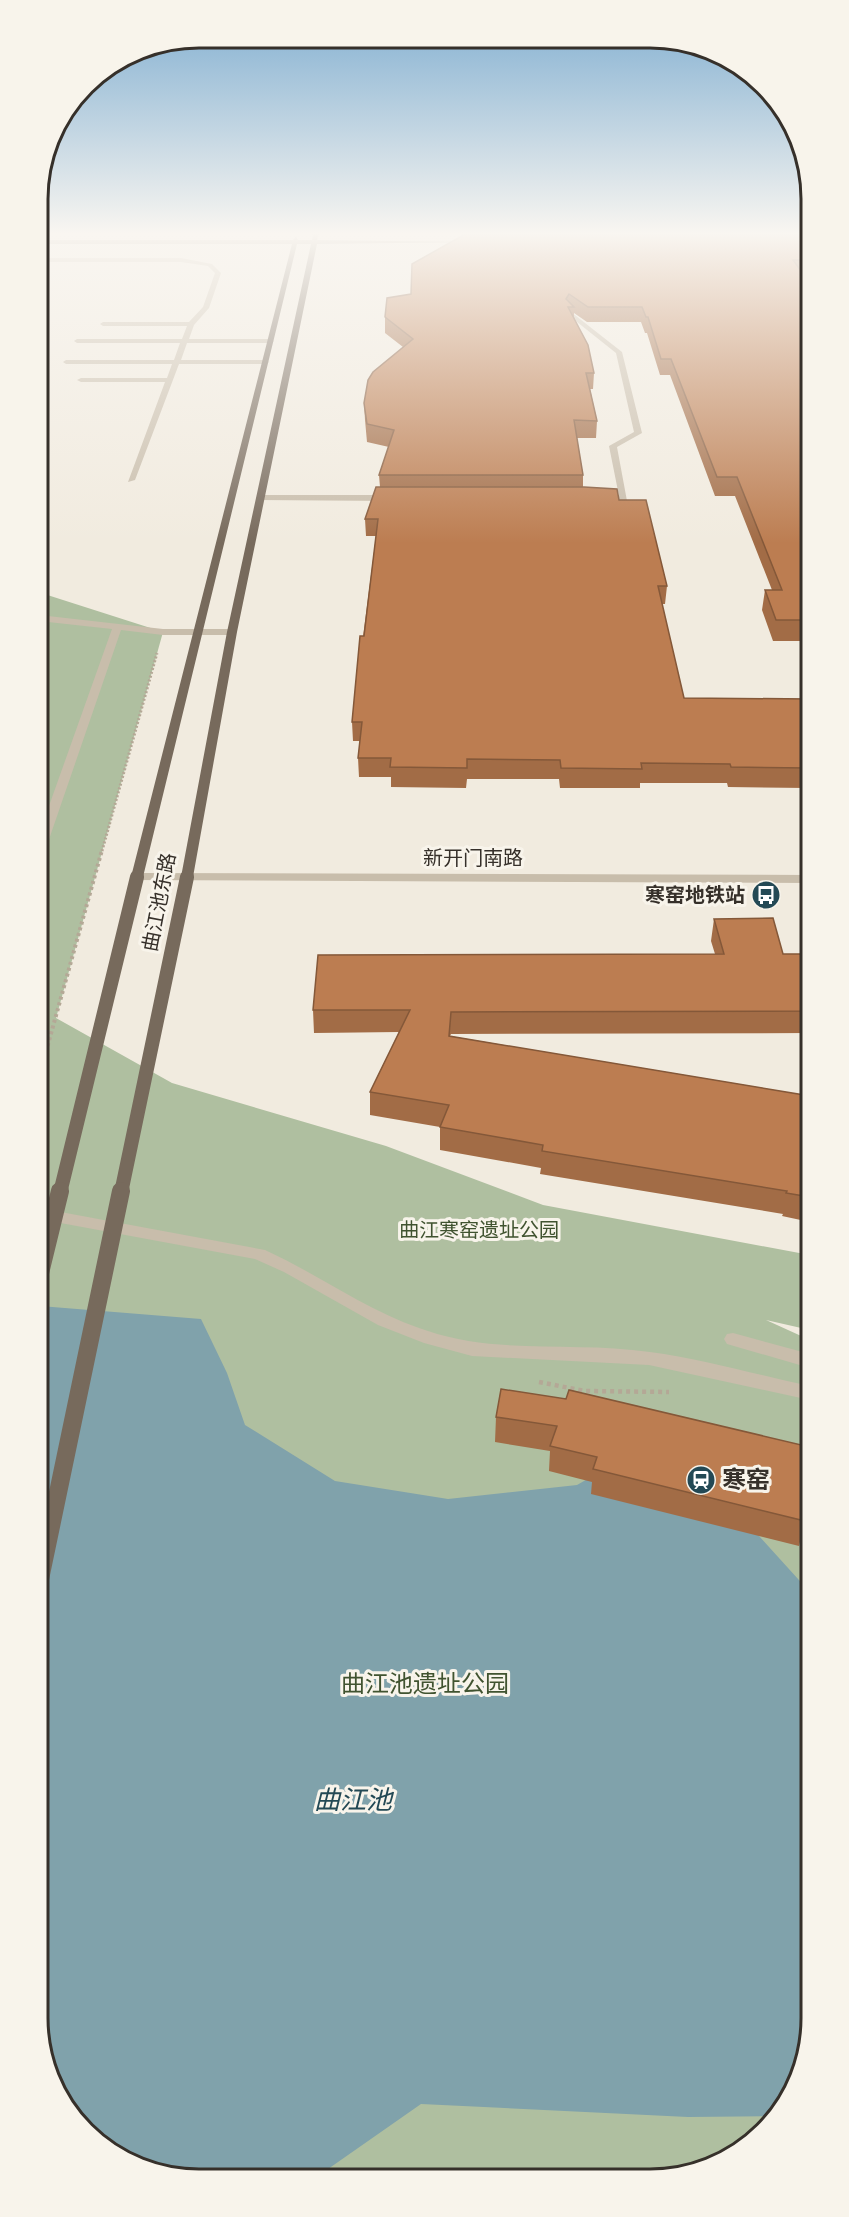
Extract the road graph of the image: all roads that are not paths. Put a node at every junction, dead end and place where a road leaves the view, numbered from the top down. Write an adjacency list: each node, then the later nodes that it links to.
1 (186, 336): 5 (street)
2 (272, 336): 7 (main road, 曲江池东路)
3 (294, 336): 14 (main road, 曲江池东路)
4 (599, 336): 16 (street)
5 (185, 340): 6 (street); 7 (street); 9 (street)
6 (77, 341)
7 (271, 341): 10 (main road, 曲江池东路)
8 (66, 362): 9 (street)
9 (177, 362): 10 (street); 12 (street)
10 (266, 362): 19 (main road, 曲江池东路)
11 (81, 380): 12 (street)
12 (170, 380): 13 (street)
13 (131, 480)
14 (261, 498): 15 (street); 20 (main road, 曲江池东路)
15 (401, 498)
16 (589, 498)
17 (48, 619): 18 (street)
18 (117, 628): 19 (street); 21 (street)
19 (198, 632): 20 (street); 22 (main road, 曲江池东路)
20 (232, 632): 23 (main road, 曲江池东路)
21 (48, 825)
22 (136, 877): 23 (street, 新开门南路); 26 (main road, 曲江池东路, bridge)
23 (187, 877): 24 (street, 新开门南路); 30 (main road, 曲江池东路, bridge)
24 (801, 879)
25 (48, 1215): 29 (street)
26 (48, 1236)
27 (801, 1351): 28 (street)
28 (801, 1358)
29 (801, 1391)
30 (48, 1541)

